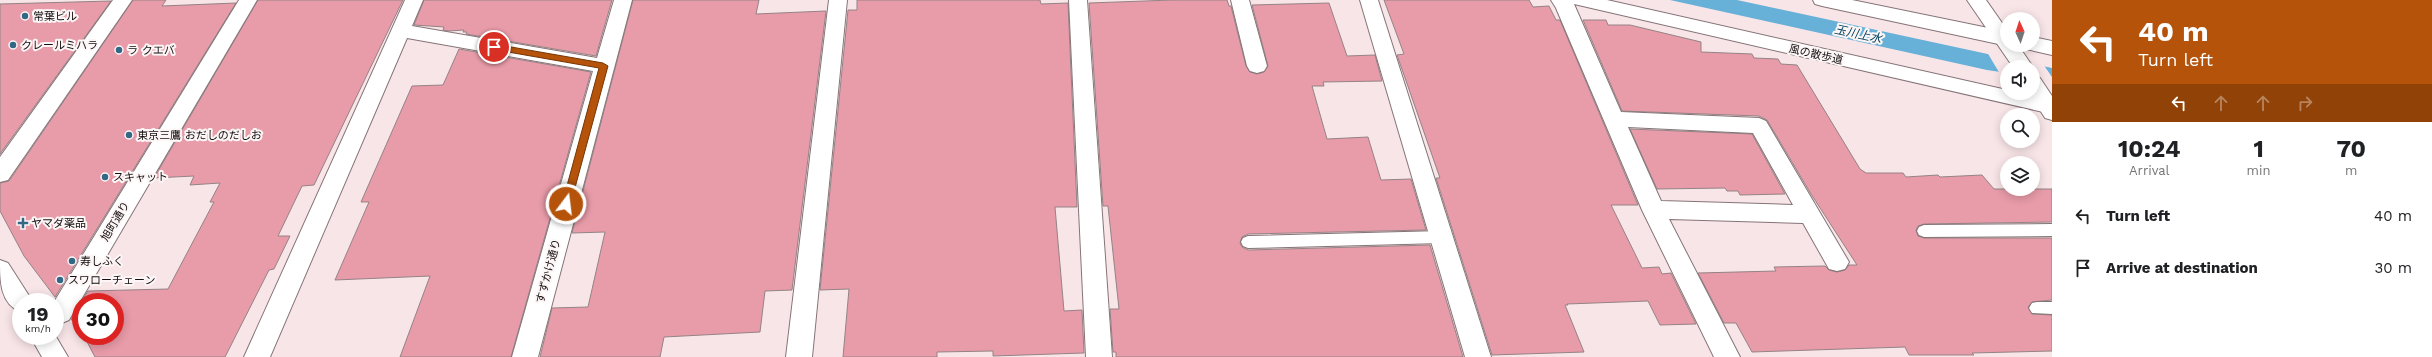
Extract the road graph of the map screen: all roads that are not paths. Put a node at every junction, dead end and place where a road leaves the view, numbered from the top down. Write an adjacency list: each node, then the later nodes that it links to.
1 (123, 0): 22 (street)
2 (248, 0): 32 (street, 旭町通り)
3 (414, 0): 13 (street)
4 (623, 0): 18 (street, すずかけ通り)
5 (838, 0): 37 (street)
6 (1078, 0): 38 (street)
7 (1240, 0): 19 (street)
8 (1369, 0): 27 (street)
9 (1560, 0): 21 (street)
10 (1580, 0): 20 (street, 風の散歩道)
11 (1822, 0): 15 (street)
12 (1976, 0): 14 (street)
13 (400, 30): 18 (street); 35 (street)
14 (2000, 33)
15 (2000, 45)
16 (2040, 45): 17 (street)
17 (2052, 48)
18 (603, 66): 36 (street, すずかけ通り)
19 (1257, 66)
20 (2045, 100)
21 (1614, 119): 23 (street); 24 (street)
22 (0, 174)
23 (1653, 210): 24 (street); 40 (street)
24 (1810, 214): 29 (street)
25 (2052, 230): 26 (lane)
26 (1924, 231)
27 (1442, 237): 28 (lane); 39 (street)
28 (1248, 242)
29 (1837, 262)
30 (0, 270): 31 (street)
31 (15, 293)
32 (64, 305)
33 (48, 345): 34 (street)
34 (56, 357)
35 (257, 357)
36 (525, 357)
37 (799, 357)
38 (1099, 357)
39 (1478, 357)
40 (1727, 357)

